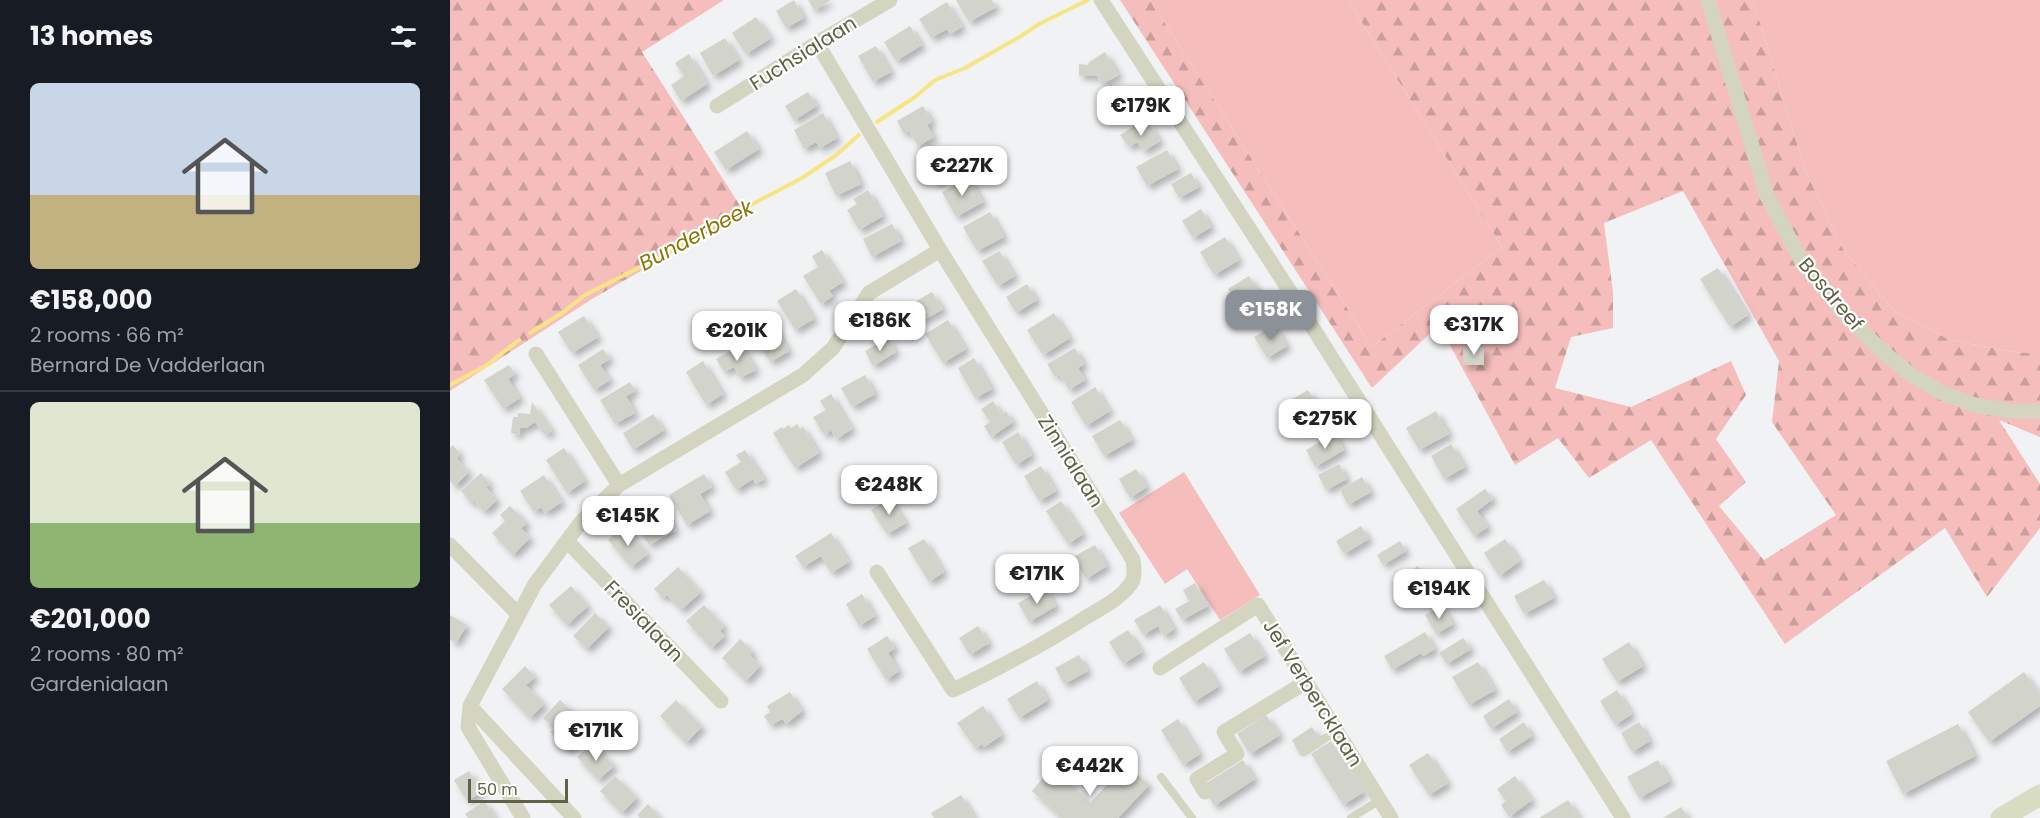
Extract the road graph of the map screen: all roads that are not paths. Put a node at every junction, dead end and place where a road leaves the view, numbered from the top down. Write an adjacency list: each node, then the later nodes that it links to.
1 (890, 0): 4 (street, Fuchsialaan)
2 (1101, 0): 29 (street)
3 (1708, 0): 8 (street, Bosdreef)
4 (817, 43): 5 (street, Fuchsialaan); 6 (street, Zinnialaan)
5 (717, 106)
6 (940, 250): 9 (street); 12 (street, Zinnialaan)
7 (536, 354): 9 (street)
8 (2040, 411)
9 (619, 485): 10 (street)
10 (567, 541): 13 (street); 16 (street, Fresialaan)
11 (450, 545): 13 (street)
12 (877, 572)
13 (518, 614): 17 (street)
14 (1160, 668): 15 (street, Jef Verbercklaan)
15 (1306, 682): 18 (street, Jef Verbercklaan); 21 (street)
16 (721, 701)
17 (471, 706): 24 (street); 25 (street)
18 (1337, 731): 19 (lane); 23 (street, Jef Verbercklaan)
19 (1303, 752)
20 (1161, 777): 26 (lane)
21 (1205, 792)
22 (2040, 795): 30 (street)
23 (1380, 800): 27 (lane); 28 (street, Jef Verbercklaan)
24 (524, 818)
25 (574, 818)
26 (1192, 818)
27 (1351, 818)
28 (1391, 818)
29 (1623, 818)
30 (2001, 818)

